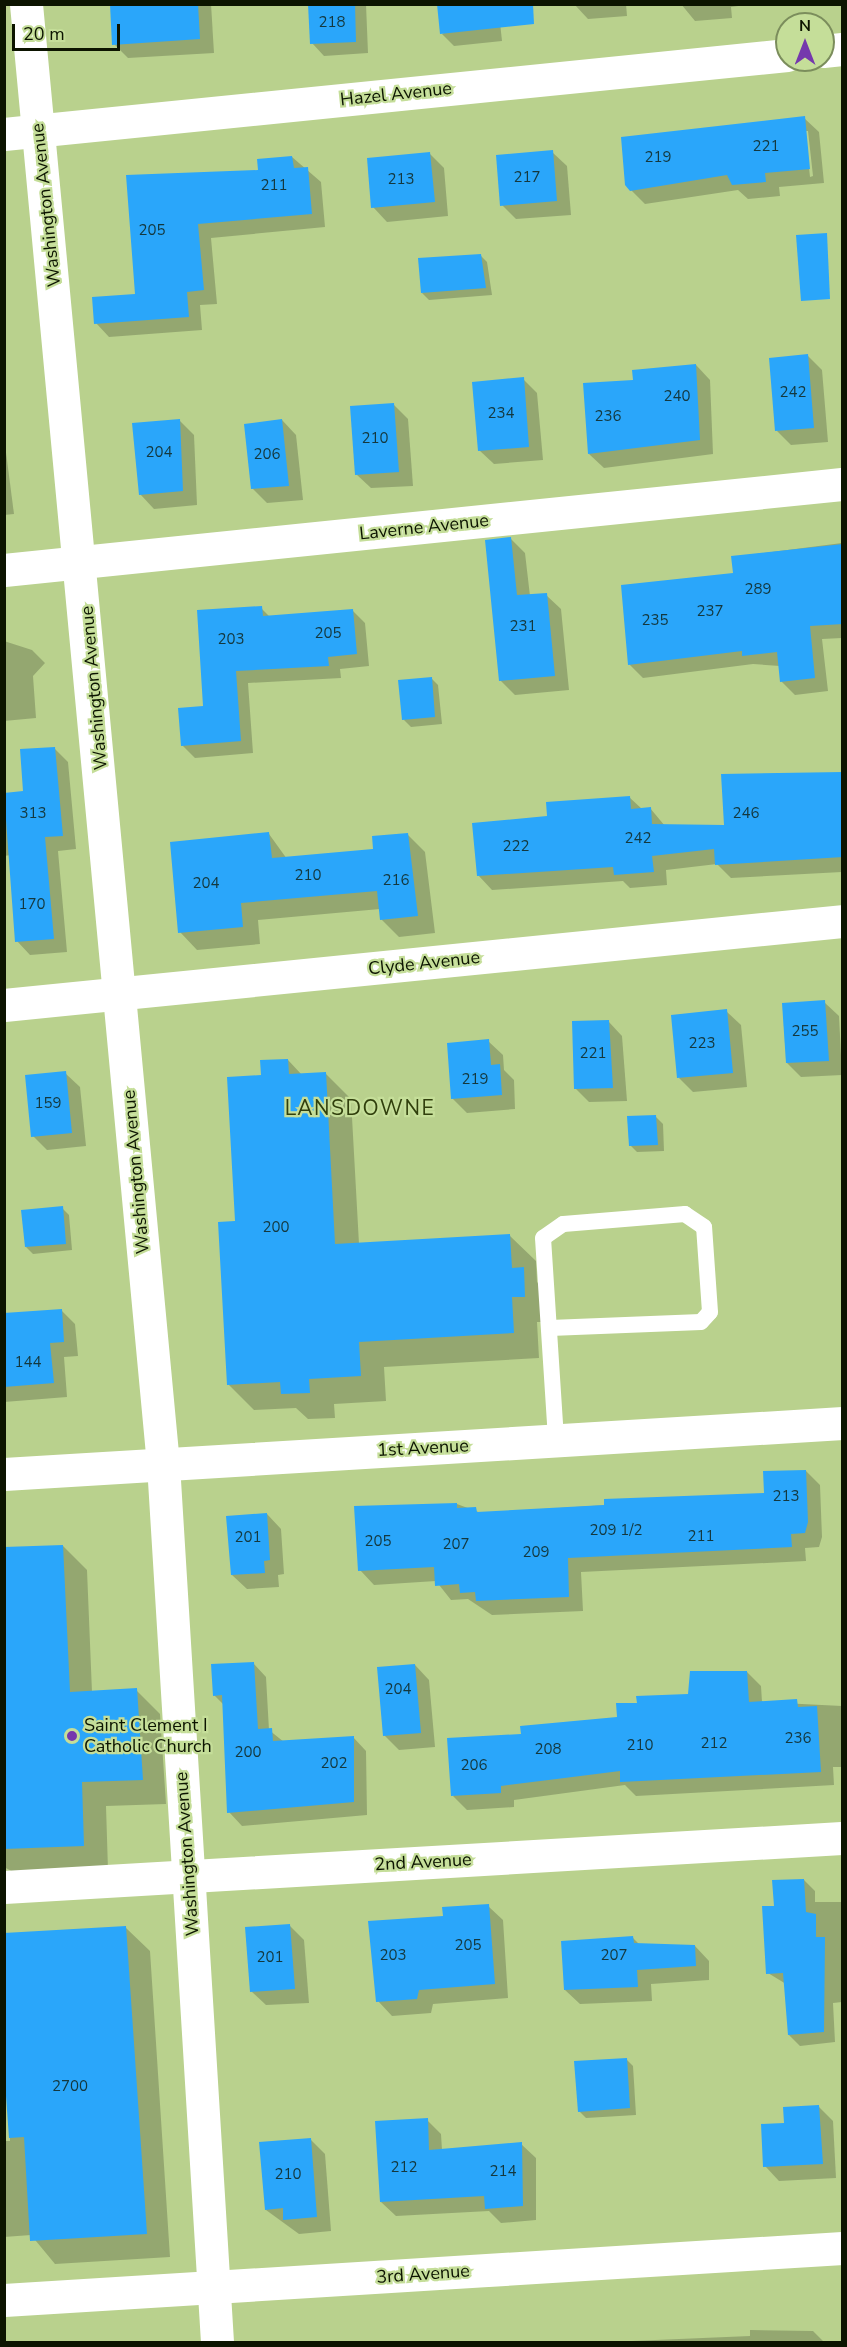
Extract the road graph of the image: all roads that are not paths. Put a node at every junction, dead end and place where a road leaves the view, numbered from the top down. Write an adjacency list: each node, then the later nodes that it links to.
1 (26, 4): 3 (street, Washington Avenue)
2 (775, 56): 3 (street, Hazel Avenue)
3 (38, 130): 4 (street, Hazel Avenue); 6 (street, Washington Avenue)
4 (4, 134)
5 (843, 484): 6 (street, Laverne Avenue)
6 (83, 562): 7 (street, Laverne Avenue); 9 (street, Washington Avenue)
7 (4, 570)
8 (843, 921): 9 (street, Clyde Avenue)
9 (120, 993): 10 (street, Clyde Avenue); 14 (street, Washington Avenue)
10 (4, 1005)
11 (550, 1328): 11 (lane); 13 (lane)
12 (843, 1423): 13 (street, 1st Avenue)
13 (556, 1440): 14 (street, 1st Avenue)
14 (163, 1464): 15 (street, 1st Avenue); 17 (street, Washington Avenue)
15 (4, 1474)
16 (843, 1838): 17 (street, 2nd Avenue)
17 (189, 1875): 18 (street, 2nd Avenue); 20 (street, Washington Avenue)
18 (4, 1887)
19 (843, 2248): 20 (street, 3rd Avenue)
20 (213, 2286): 21 (street, 3rd Avenue); 22 (street, Washington Avenue)
21 (4, 2300)
22 (217, 2343)

